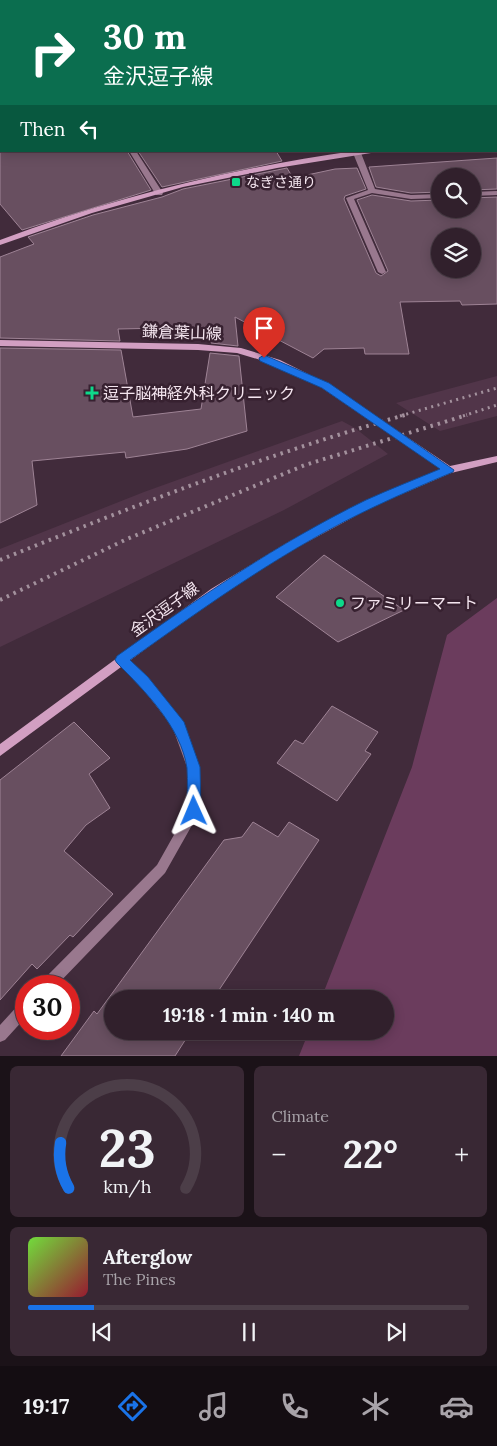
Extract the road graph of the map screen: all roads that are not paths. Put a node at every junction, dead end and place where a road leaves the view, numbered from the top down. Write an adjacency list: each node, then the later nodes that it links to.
1 (133, 152): 5 (street)
2 (364, 152): 3 (main road)
3 (357, 153): 4 (street); 5 (main road)
4 (372, 191): 8 (street); 10 (street)
5 (159, 193): 9 (main road)
6 (497, 193): 7 (street)
7 (481, 194)
8 (431, 196)
9 (0, 243)
10 (382, 272)
11 (0, 343): 13 (main road, 鎌倉葉山線)
12 (497, 460): 13 (main road, 金沢逗子線)
13 (449, 470): 14 (main road, 金沢逗子線)
14 (122, 660): 15 (main road, 金沢逗子線); 16 (street)
15 (0, 751)
16 (58, 975)
17 (15, 1019): 18 (street)
18 (0, 1035)

